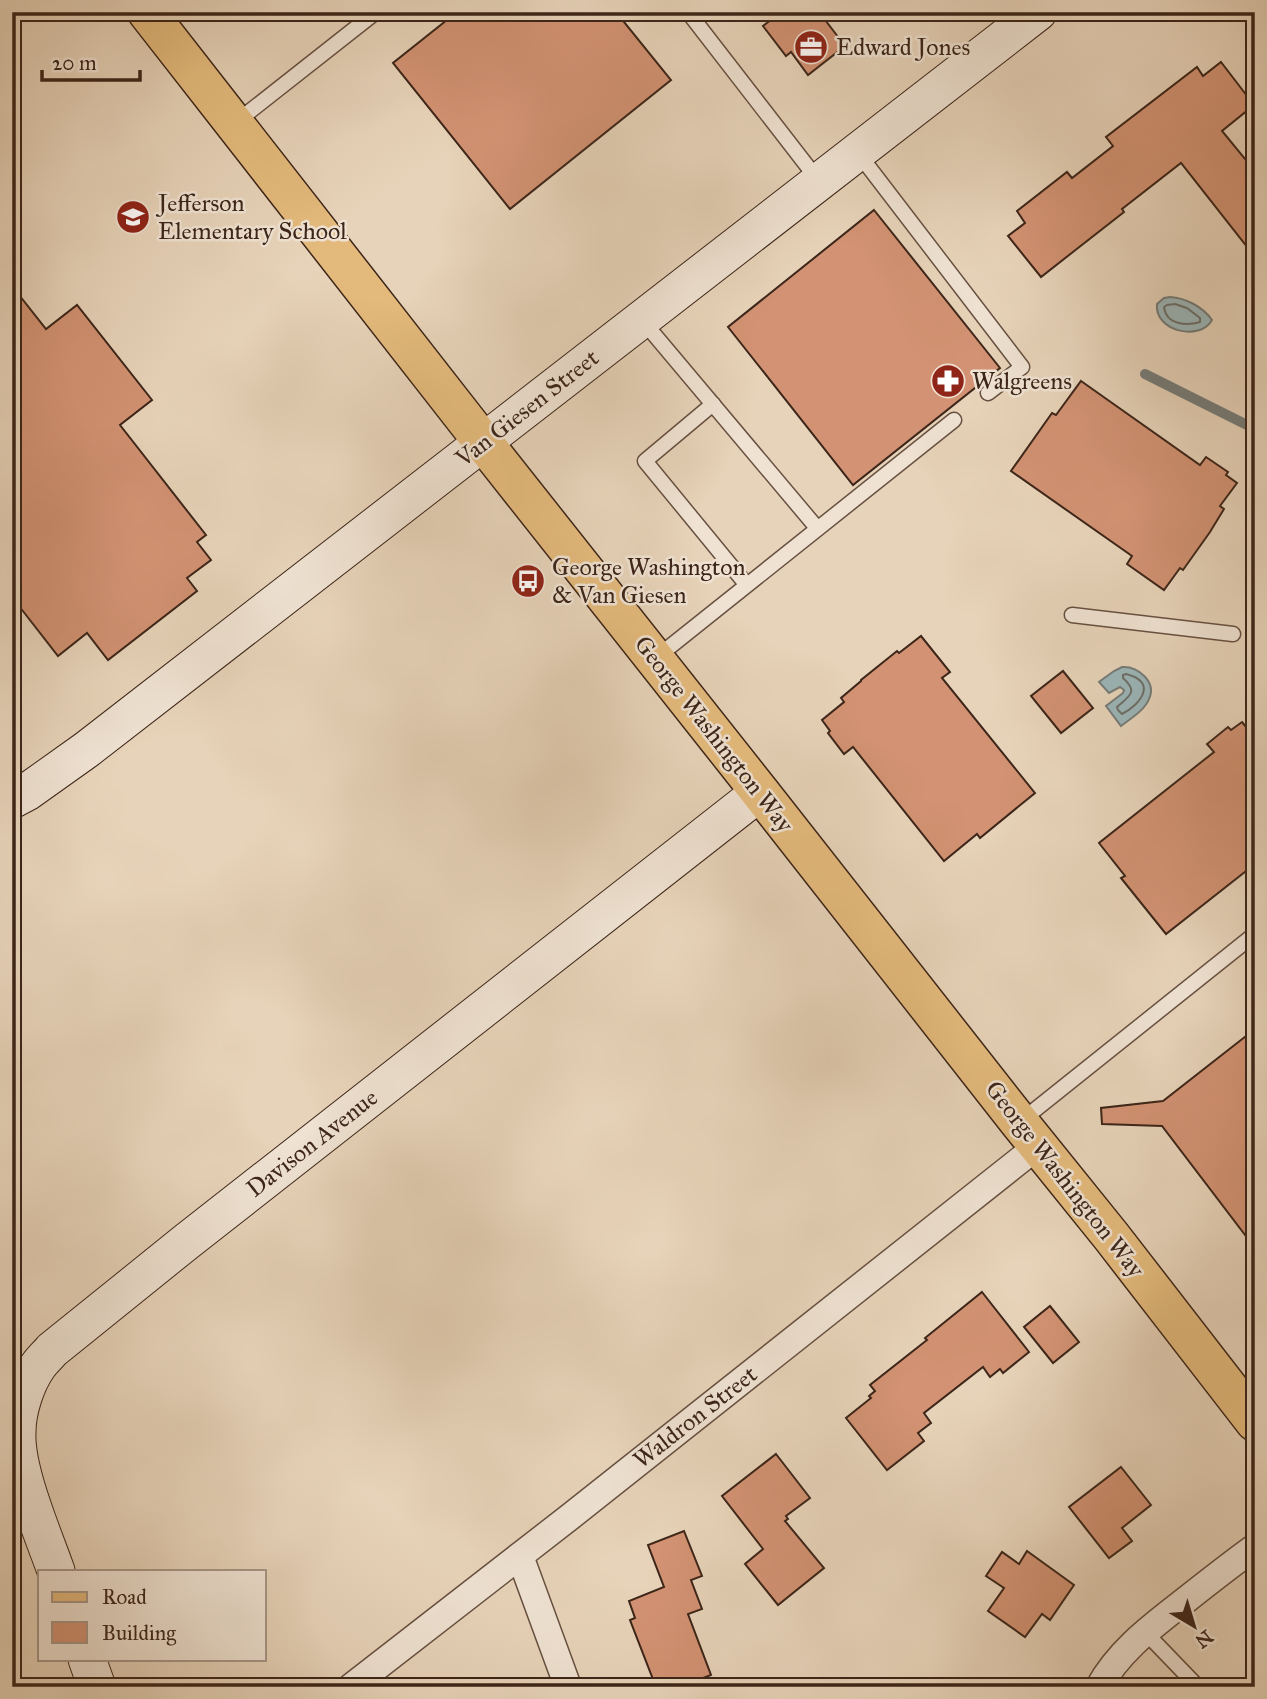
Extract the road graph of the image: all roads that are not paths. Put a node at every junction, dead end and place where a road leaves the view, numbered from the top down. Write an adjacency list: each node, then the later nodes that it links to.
1 (147, 12): 5 (main road, George Washington Way)
2 (376, 12): 5 (lane)
3 (688, 12): 7 (lane)
4 (1038, 12): 6 (street, Van Giesen Street)
5 (234, 124): 12 (main road, George Washington Way)
6 (857, 152): 7 (street, Van Giesen Street); 9 (lane)
7 (819, 182): 8 (street, Van Giesen Street)
8 (642, 319): 10 (lane); 12 (street, Van Giesen Street)
9 (988, 393)
10 (713, 404): 13 (lane); 14 (lane)
11 (954, 420): 13 (lane)
12 (483, 442): 17 (main road, George Washington Way); 19 (street, Van Giesen Street)
13 (817, 528): 14 (lane)
14 (746, 584): 17 (lane)
15 (1072, 615): 16 (lane)
16 (1233, 634)
17 (654, 659): 18 (main road, George Washington Way)
18 (760, 792): 21 (main road, George Washington Way); 25 (street, Davison Avenue)
19 (12, 800)
20 (1255, 934): 21 (lane)
21 (1029, 1134): 22 (main road, George Washington Way); 24 (street, Waldron Street)
22 (1255, 1422)
23 (1255, 1547): 26 (street)
24 (520, 1556): 29 (street, Waldron Street); 30 (street)
25 (56, 1570)
26 (1145, 1632): 31 (street); 32 (lane)
27 (87, 1660): 28 (street)
28 (97, 1687)
29 (351, 1687)
30 (568, 1687)
31 (1099, 1687)
32 (1198, 1687)

